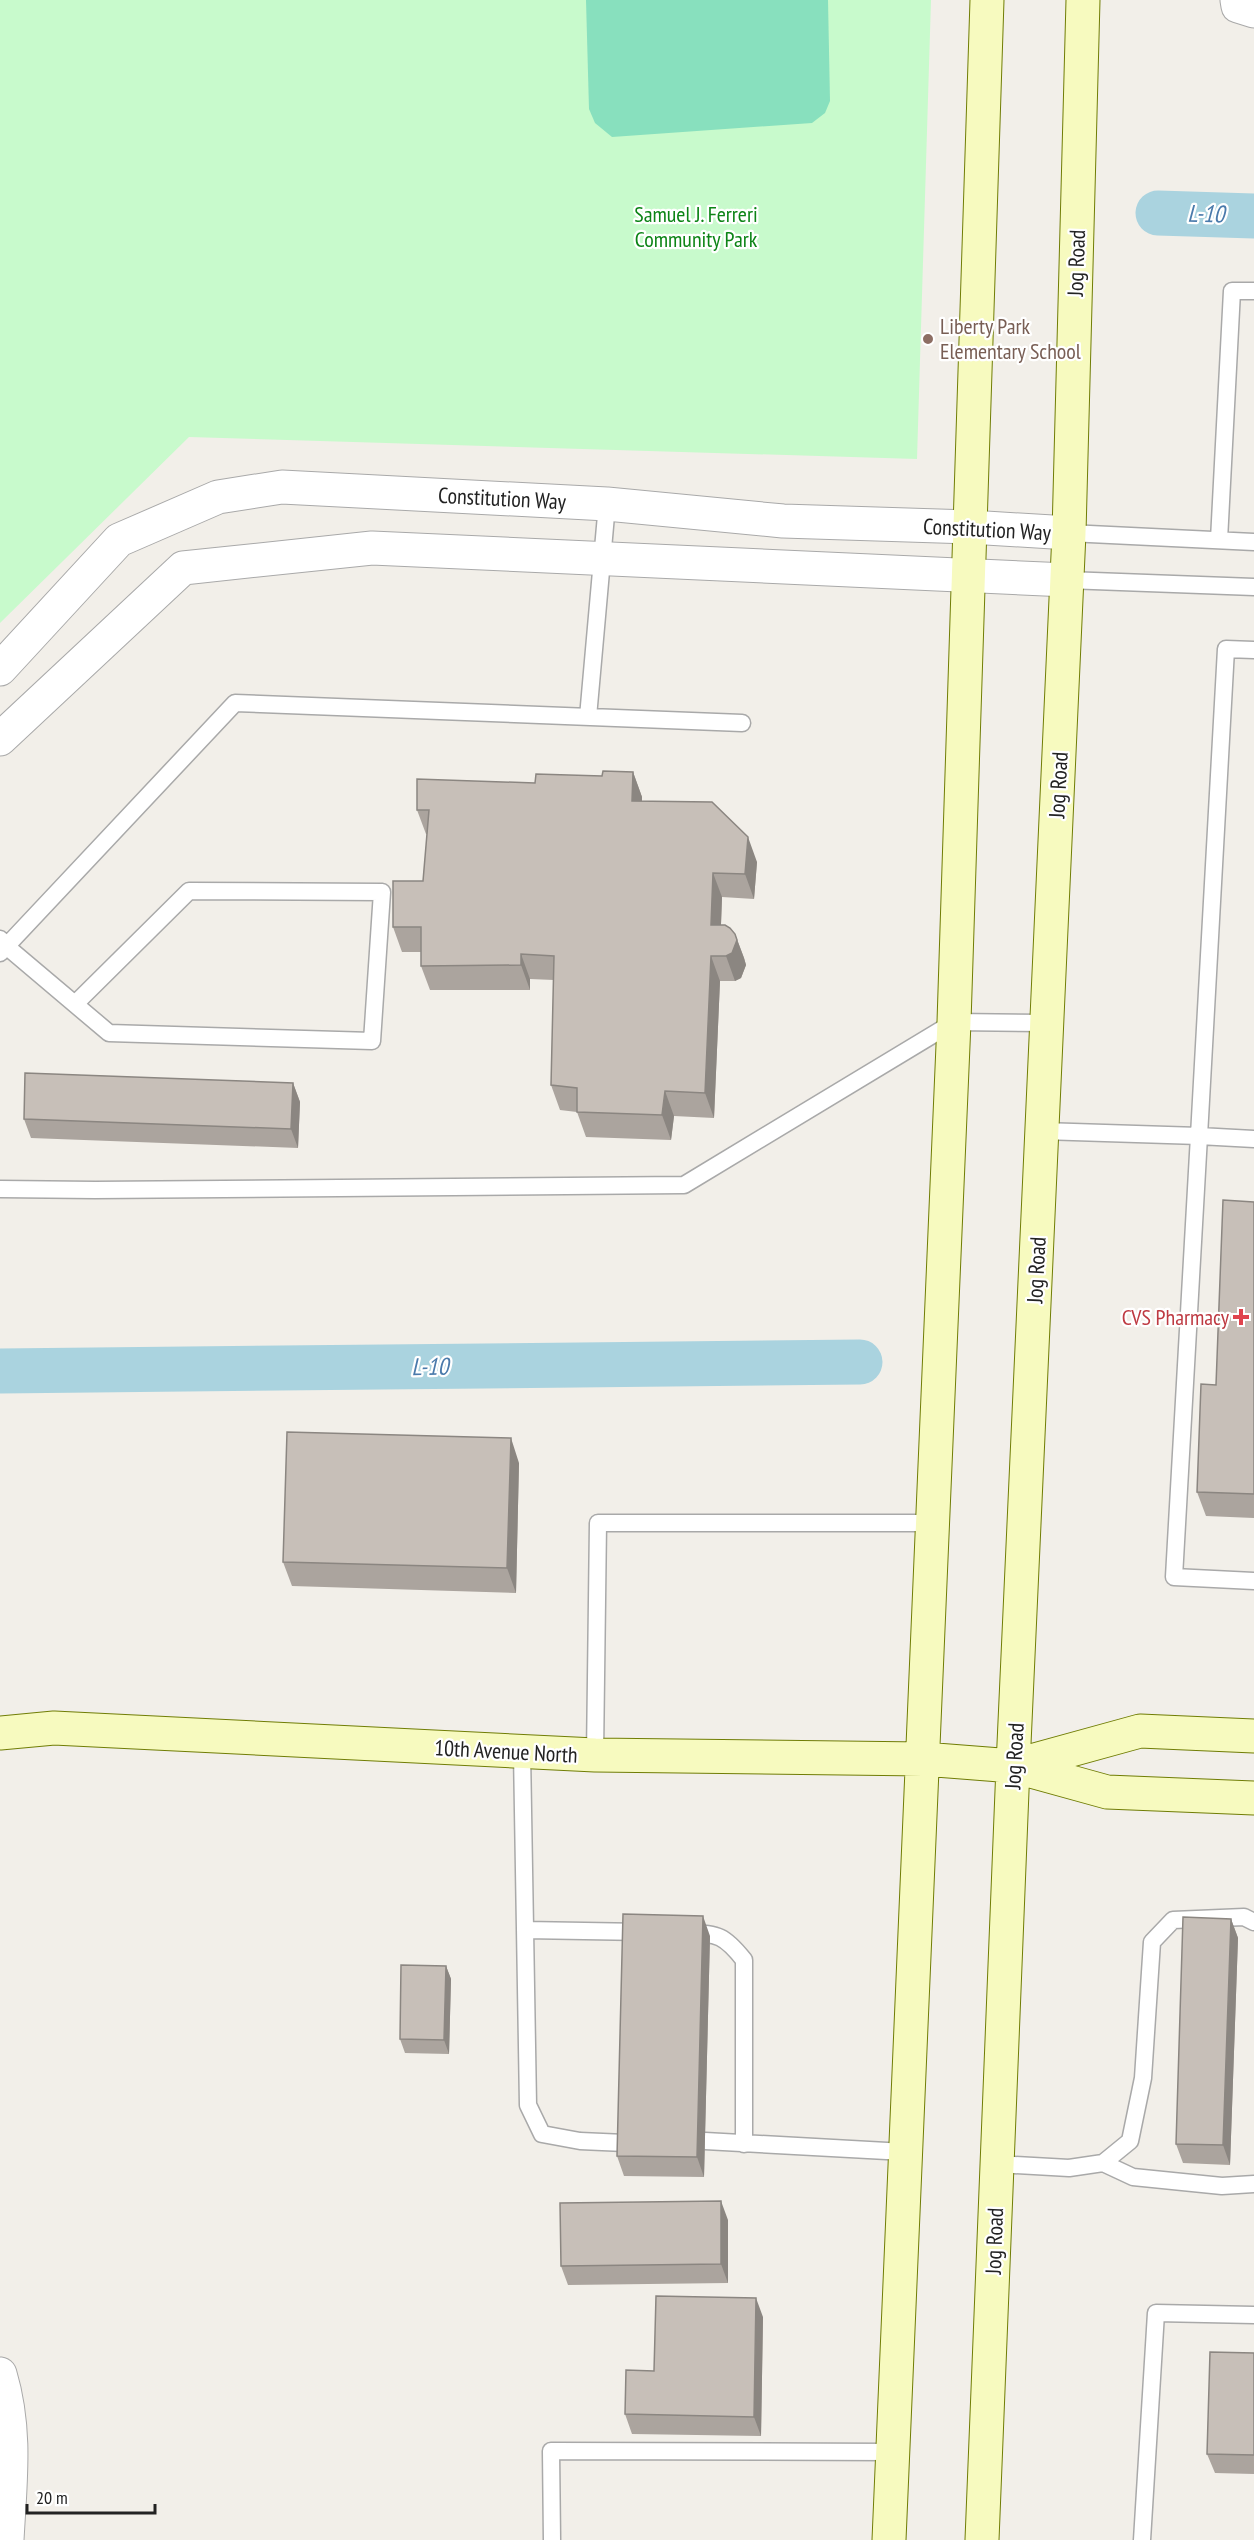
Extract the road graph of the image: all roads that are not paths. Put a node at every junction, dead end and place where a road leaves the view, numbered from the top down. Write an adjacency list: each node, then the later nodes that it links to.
1 (987, 0): 7 (main road)
2 (1083, 0): 8 (main road, Jog Road)
3 (1237, 0): 4 (street)
4 (1254, 11)
5 (1254, 291): 9 (lane)
6 (607, 504): 7 (street, Constitution Way); 11 (lane); 16 (street, Constitution Way)
7 (970, 527): 8 (street, Constitution Way); 12 (main road)
8 (1069, 533): 9 (lane); 13 (main road, Jog Road)
9 (1219, 540): 10 (lane)
10 (1254, 542)
11 (602, 559): 12 (street, Constitution Way); 17 (lane); 19 (street, Constitution Way)
12 (969, 575): 13 (street, Constitution Way); 22 (main road)
13 (1067, 580): 14 (lane); 23 (main road, Jog Road)
14 (1254, 587)
15 (1254, 650): 25 (lane)
16 (0, 669)
17 (588, 717): 18 (lane); 20 (lane)
18 (742, 723)
19 (0, 739)
20 (2, 946): 21 (lane)
21 (75, 1004): 21 (lane)
22 (954, 1022): 23 (lane); 27 (lane); 28 (main road)
23 (1047, 1023): 24 (main road, Jog Road)
24 (1042, 1131): 25 (lane); 35 (main road, Jog Road)
25 (1199, 1136): 26 (lane); 29 (lane)
26 (1254, 1139)
27 (0, 1188)
28 (932, 1523): 33 (lane); 34 (main road)
29 (1254, 1581)
30 (0, 1733): 32 (main road, 10th Avenue North)
31 (1254, 1736): 35 (main road, 10th Avenue North)
32 (522, 1752): 33 (main road, 10th Avenue North); 38 (lane)
33 (595, 1755): 34 (main road, 10th Avenue North)
34 (923, 1759): 35 (main road, 10th Avenue North); 42 (main road)
35 (1013, 1766): 36 (main road, 10th Avenue North); 44 (main road, Jog Road)
36 (1254, 1798)
37 (1254, 1922): 43 (lane)
38 (525, 1930): 40 (lane); 41 (lane)
39 (705, 2142): 41 (lane)
40 (625, 2143)
41 (744, 2144): 42 (lane)
42 (905, 2152): 48 (main road)
43 (1103, 2163): 44 (lane); 45 (lane)
44 (997, 2164): 52 (main road, Jog Road)
45 (1254, 2184)
46 (1254, 2315): 53 (lane)
47 (0, 2374): 49 (street)
48 (893, 2452): 50 (lane); 51 (main road)
49 (8, 2540)
50 (552, 2540)
51 (889, 2540)
52 (982, 2540)
53 (1142, 2540)

